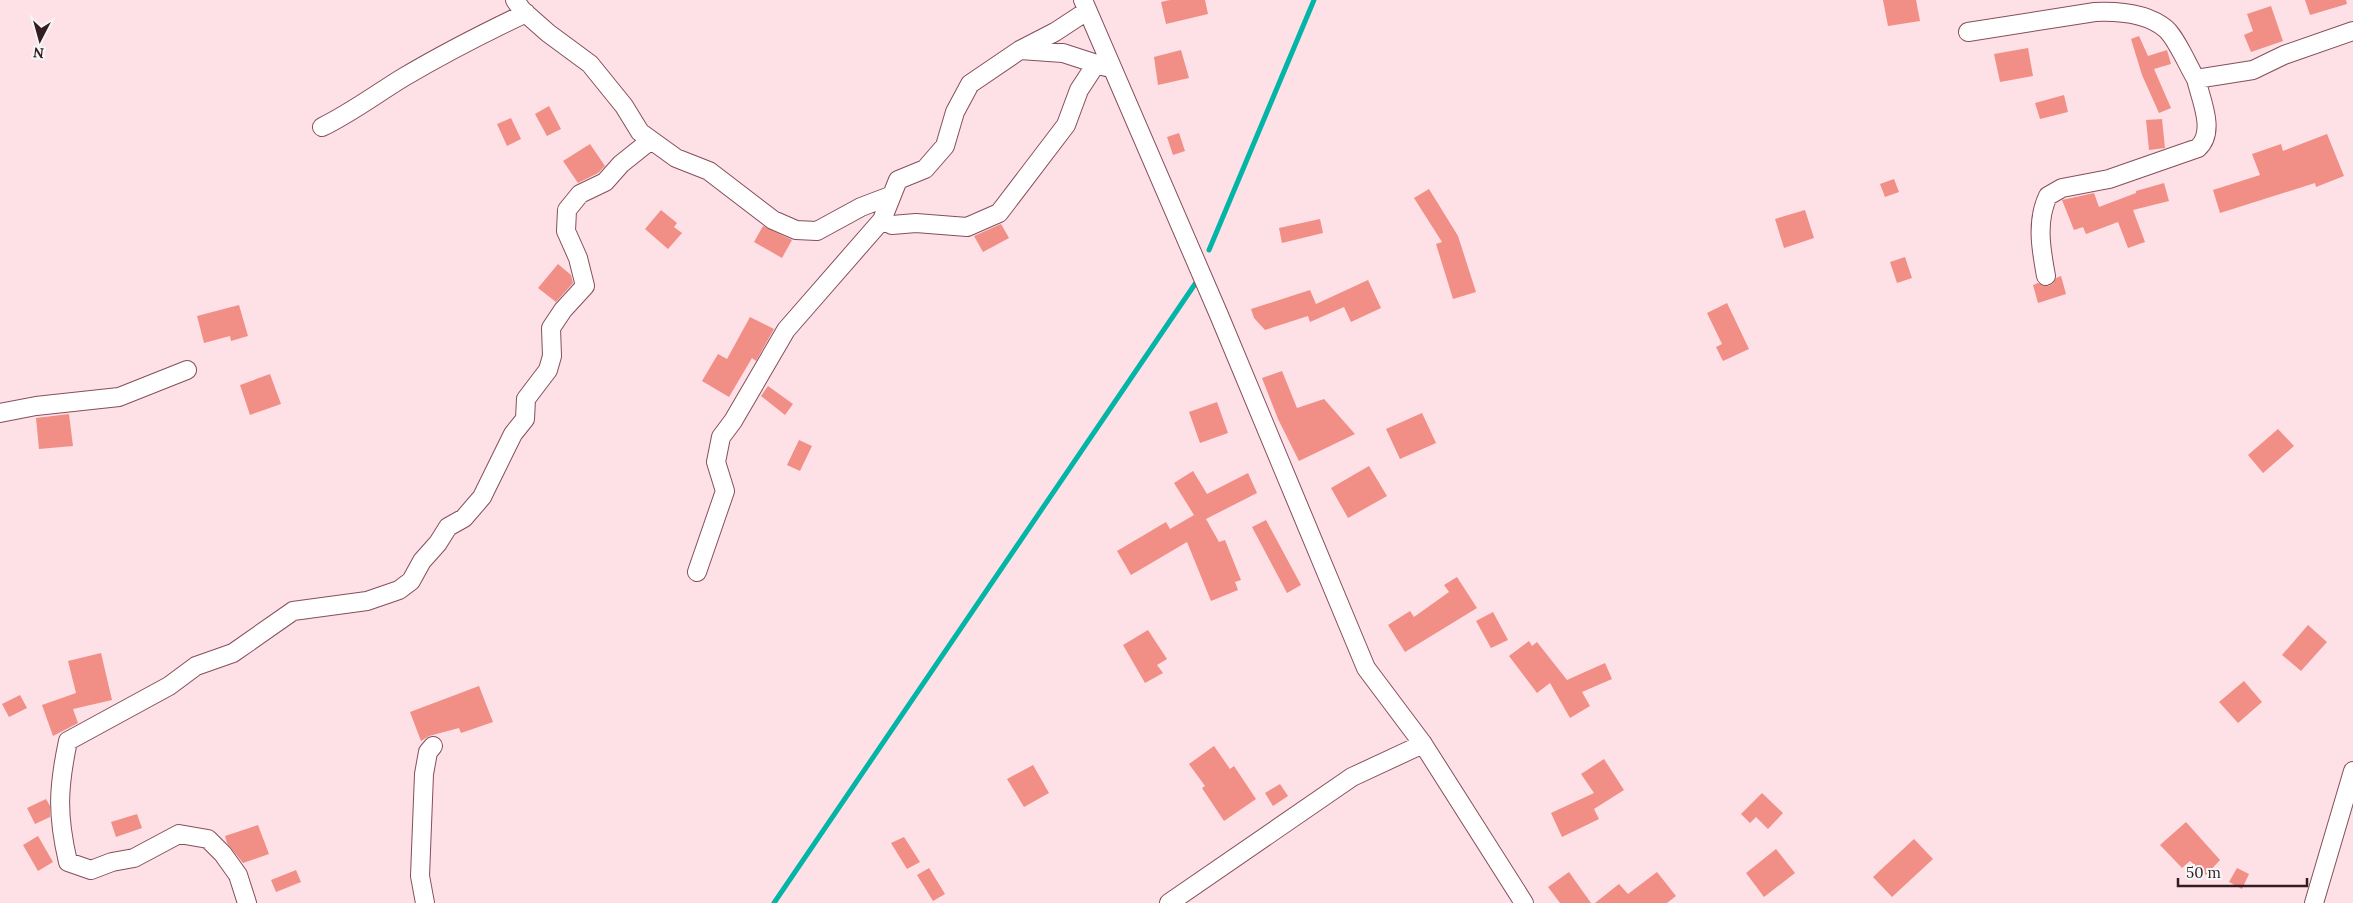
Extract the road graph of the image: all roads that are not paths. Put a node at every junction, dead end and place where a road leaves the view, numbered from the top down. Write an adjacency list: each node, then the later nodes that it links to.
1 (1085, 5): 5 (street); 6 (street)
2 (520, 6): 8 (street); 9 (street)
3 (2353, 31): 7 (street)
4 (1968, 32): 7 (street)
5 (1020, 50): 6 (street); 10 (street)
6 (1104, 66): 11 (street); 16 (street)
7 (2196, 79): 12 (street)
8 (322, 127)
9 (651, 140): 10 (street); 19 (street)
10 (890, 196): 11 (street)
11 (882, 220): 15 (street)
12 (2046, 276)
13 (186, 370): 14 (street)
14 (0, 413)
15 (697, 572)
16 (1423, 744): 21 (street); 22 (street)
17 (433, 746): 20 (street)
18 (2352, 778): 23 (street)
19 (247, 903)
20 (425, 903)
21 (1169, 903)
22 (1524, 903)
23 (2314, 903)

